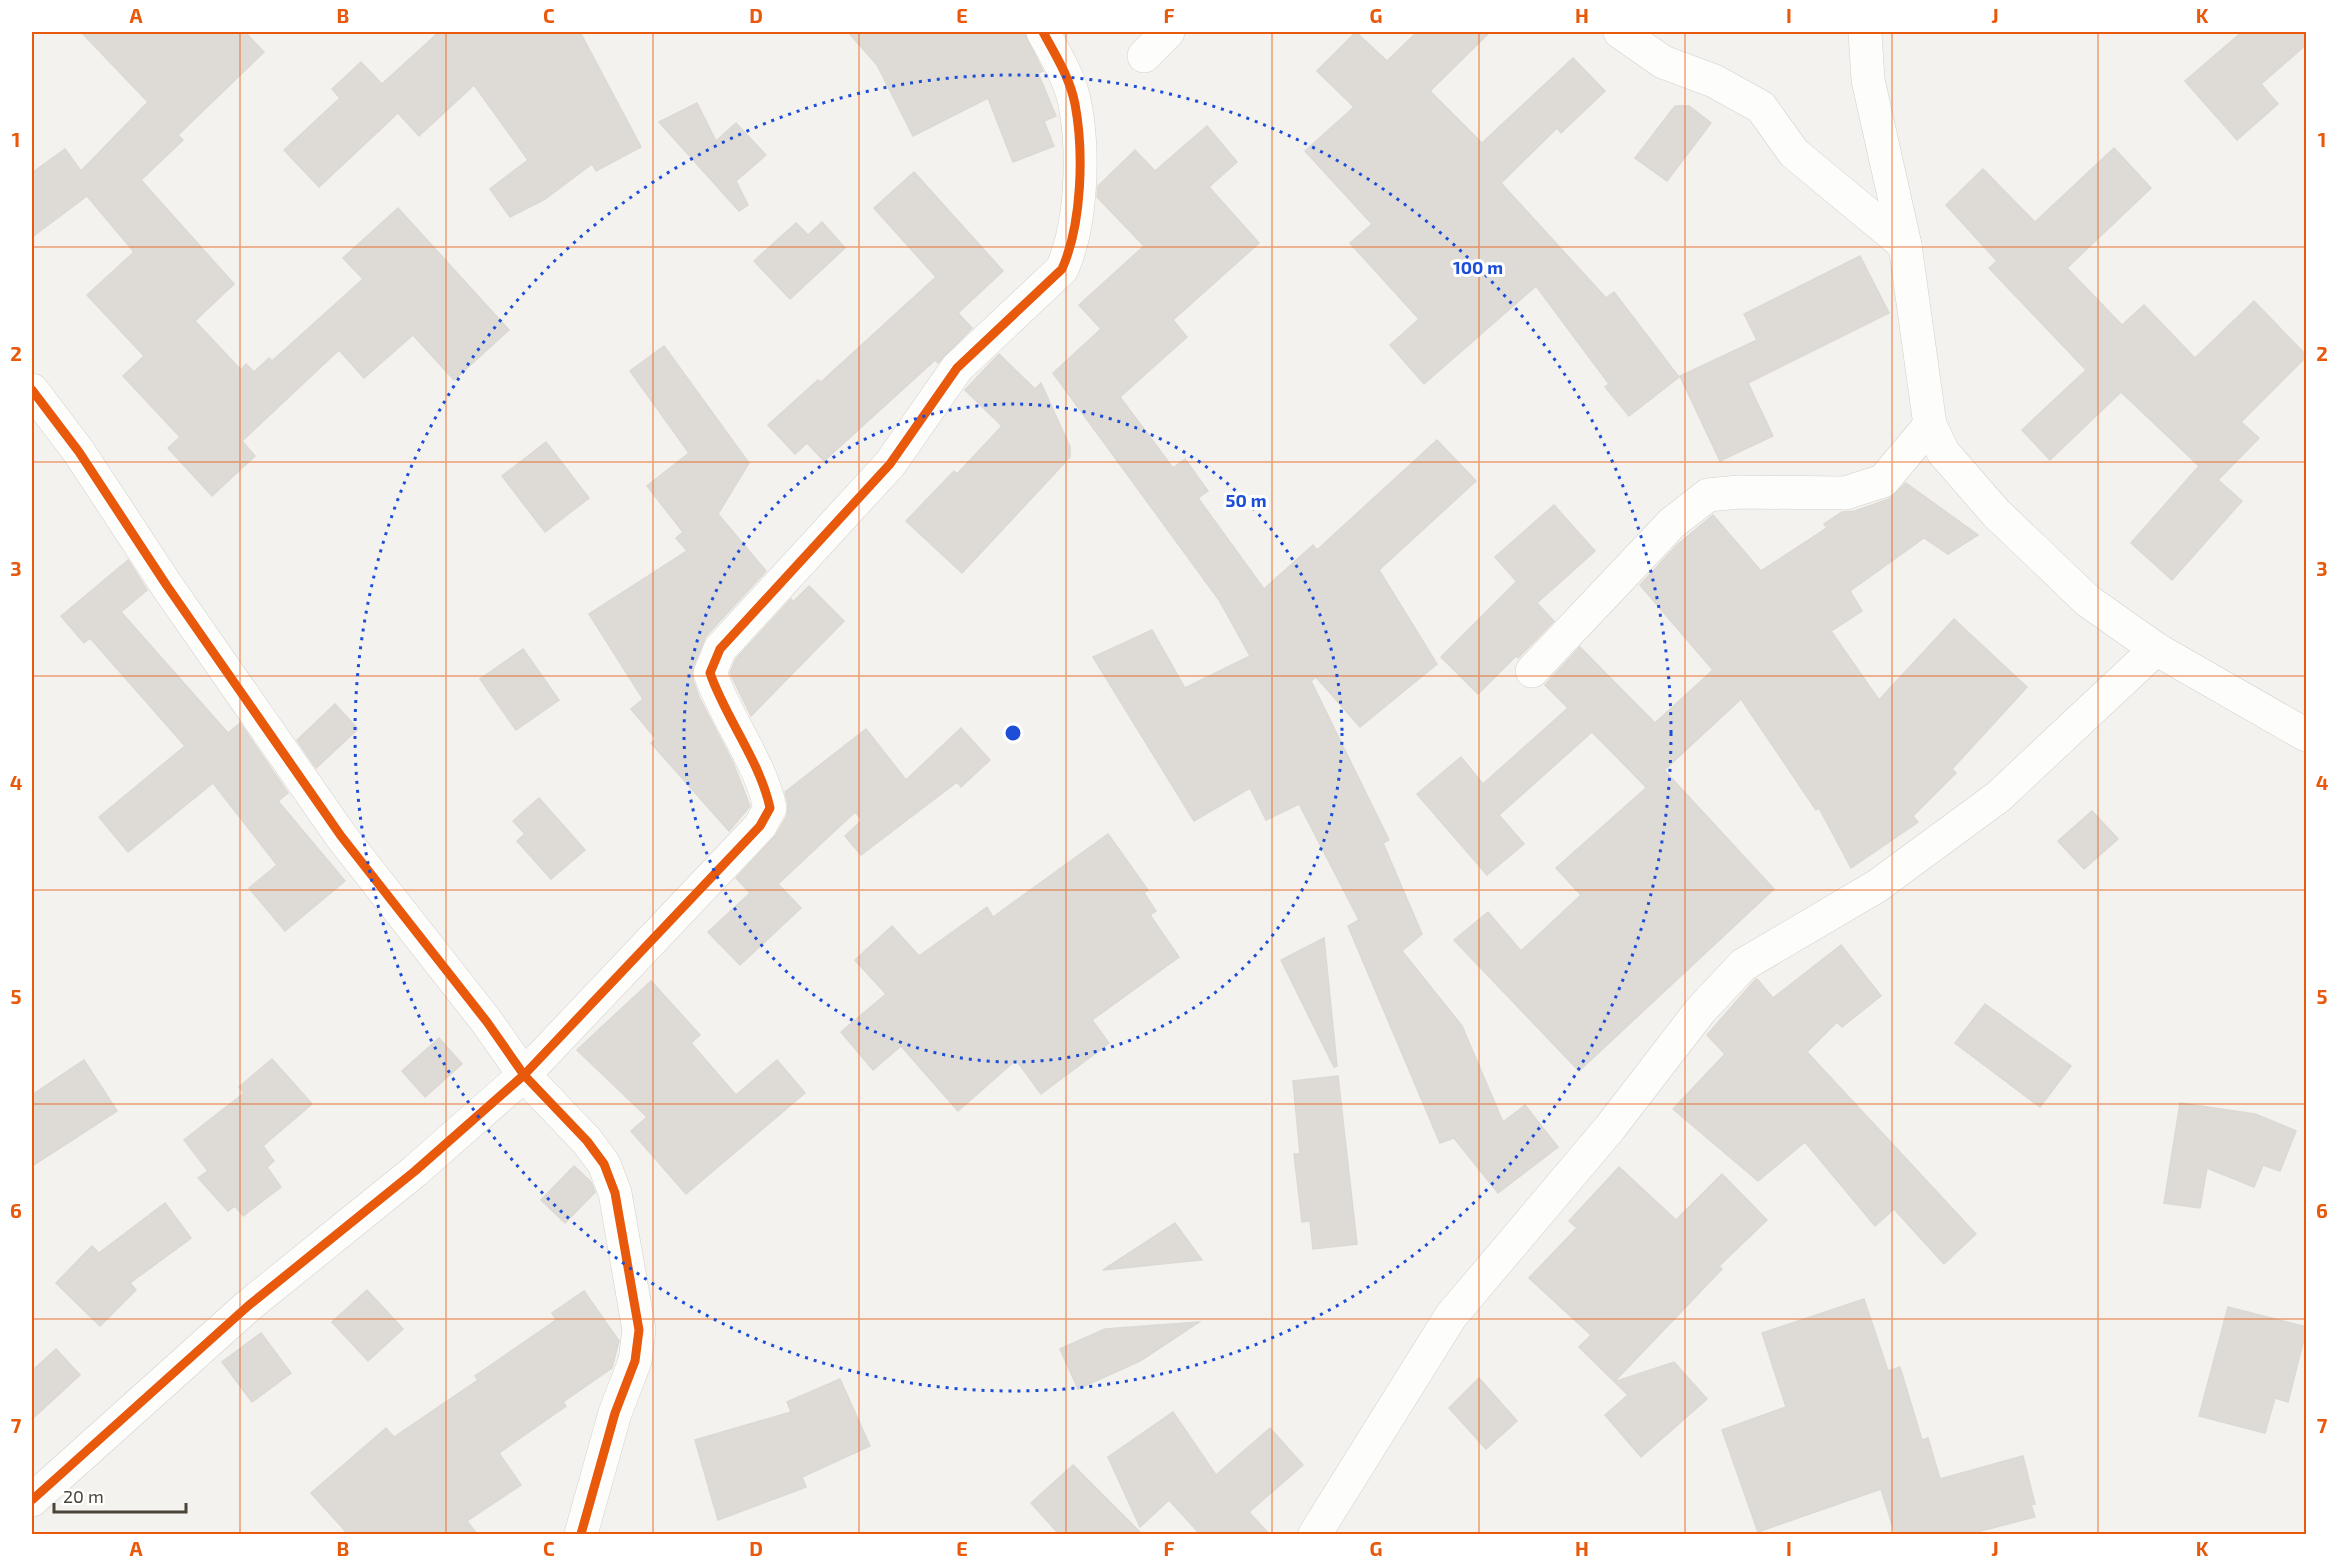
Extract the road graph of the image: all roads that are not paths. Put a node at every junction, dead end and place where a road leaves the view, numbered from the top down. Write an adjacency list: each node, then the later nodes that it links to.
1 (1043, 32): 12 (street)
2 (1168, 32): 5 (street)
3 (1620, 32): 6 (street)
4 (1865, 32): 6 (street)
5 (1144, 57)
6 (1905, 245): 8 (street)
7 (32, 390): 12 (street)
8 (1930, 425): 9 (street); 10 (street)
9 (2156, 649): 11 (street); 15 (street)
10 (1532, 671)
11 (2307, 735)
12 (524, 1075): 13 (street); 14 (street)
13 (32, 1500)
14 (581, 1534)
15 (1316, 1534)

